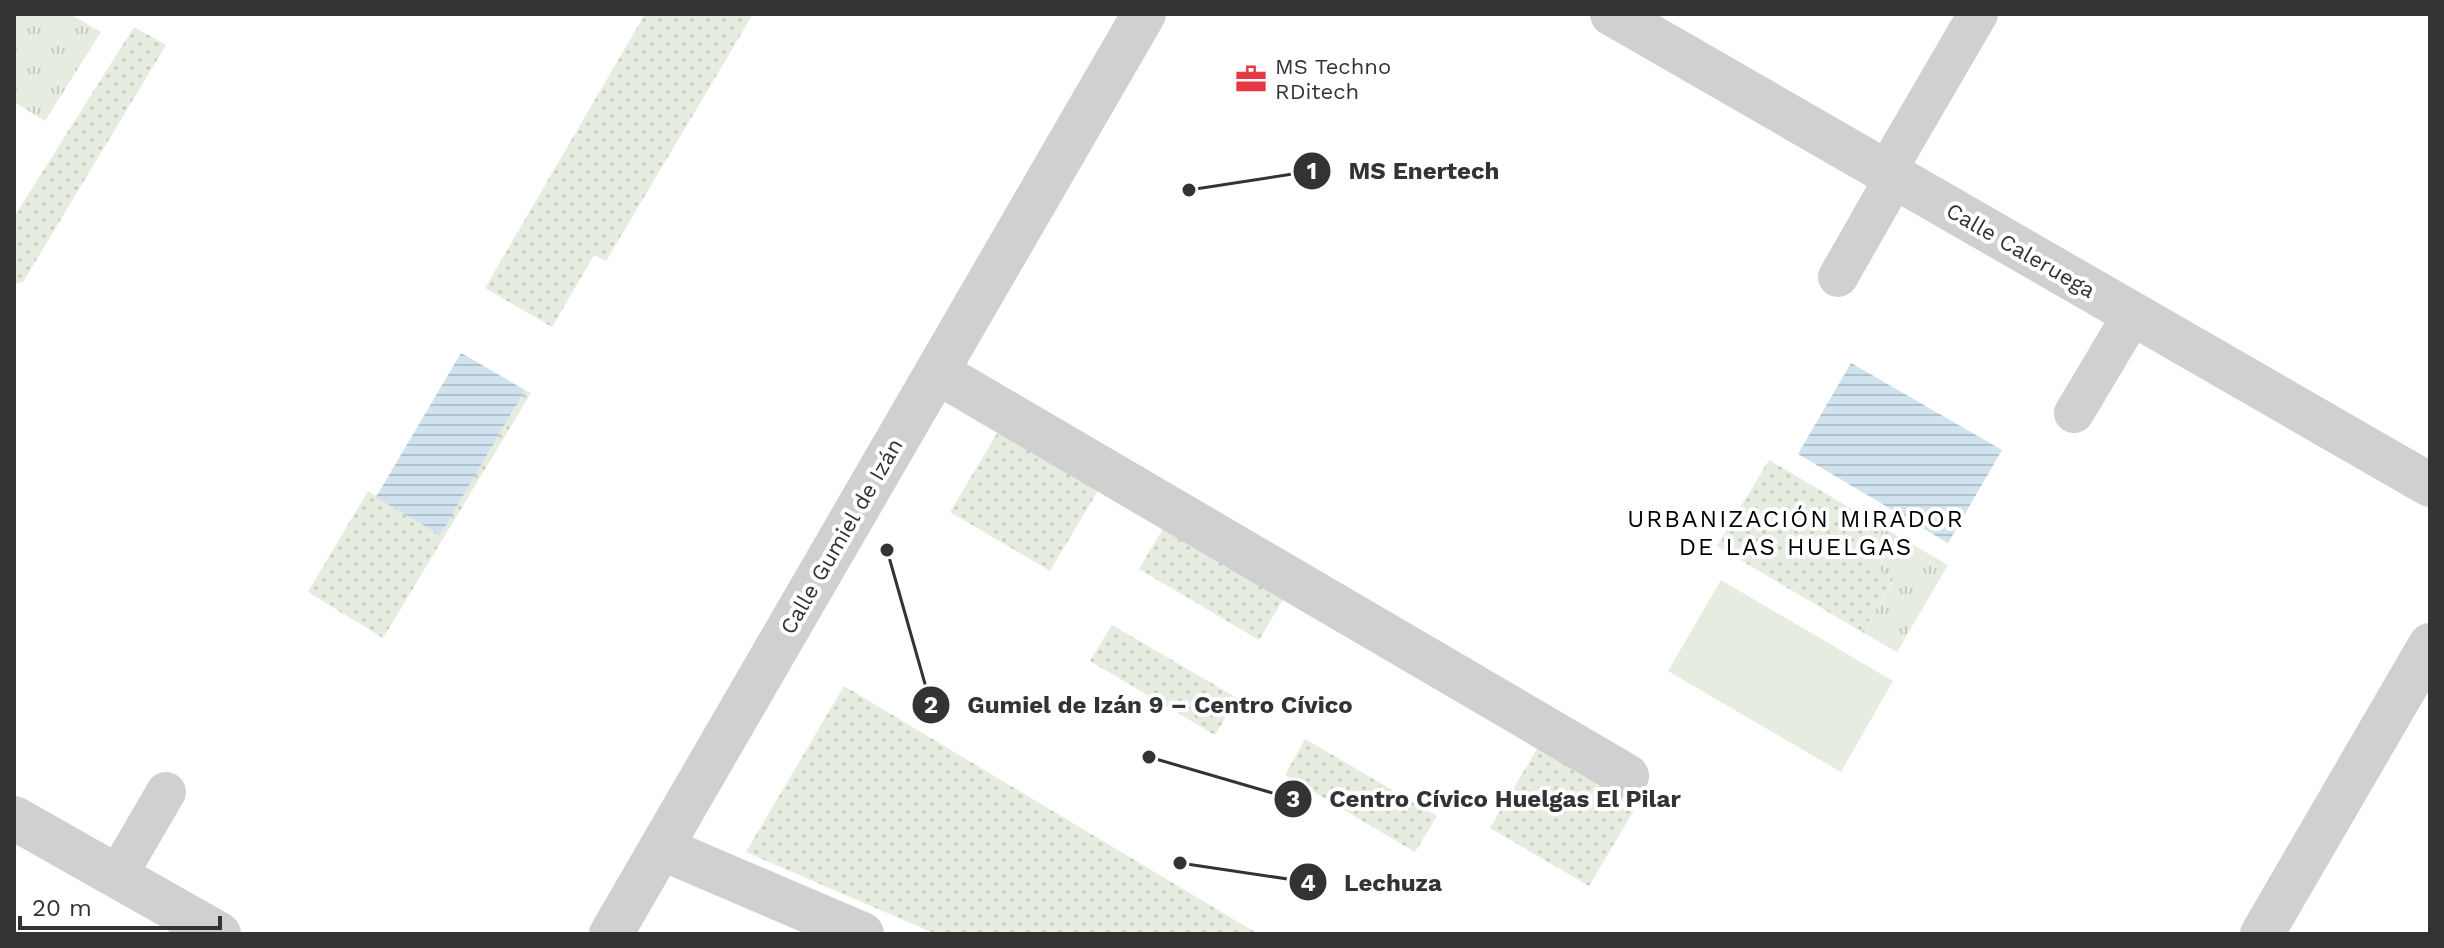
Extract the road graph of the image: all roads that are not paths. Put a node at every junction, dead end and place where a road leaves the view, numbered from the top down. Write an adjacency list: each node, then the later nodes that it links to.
1 (1144, 14): 7 (street, Calle Gumiel de Izán)
2 (1612, 14): 4 (street, Calle Caleruega)
3 (1978, 14): 4 (lane)
4 (1891, 175): 5 (lane); 6 (street, Calle Caleruega)
5 (1838, 277)
6 (2133, 314): 8 (lane); 9 (street, Calle Caleruega)
7 (937, 372): 11 (street); 14 (street, Calle Gumiel de Izán)
8 (2074, 413)
9 (2430, 485)
10 (2430, 645): 19 (street)
11 (1627, 776)
12 (166, 792): 15 (lane)
13 (14, 818): 15 (street)
14 (661, 848): 17 (street, Calle Gumiel de Izán); 18 (street)
15 (117, 876): 16 (street)
16 (219, 934)
17 (611, 934)
18 (862, 934)
19 (2262, 934)

